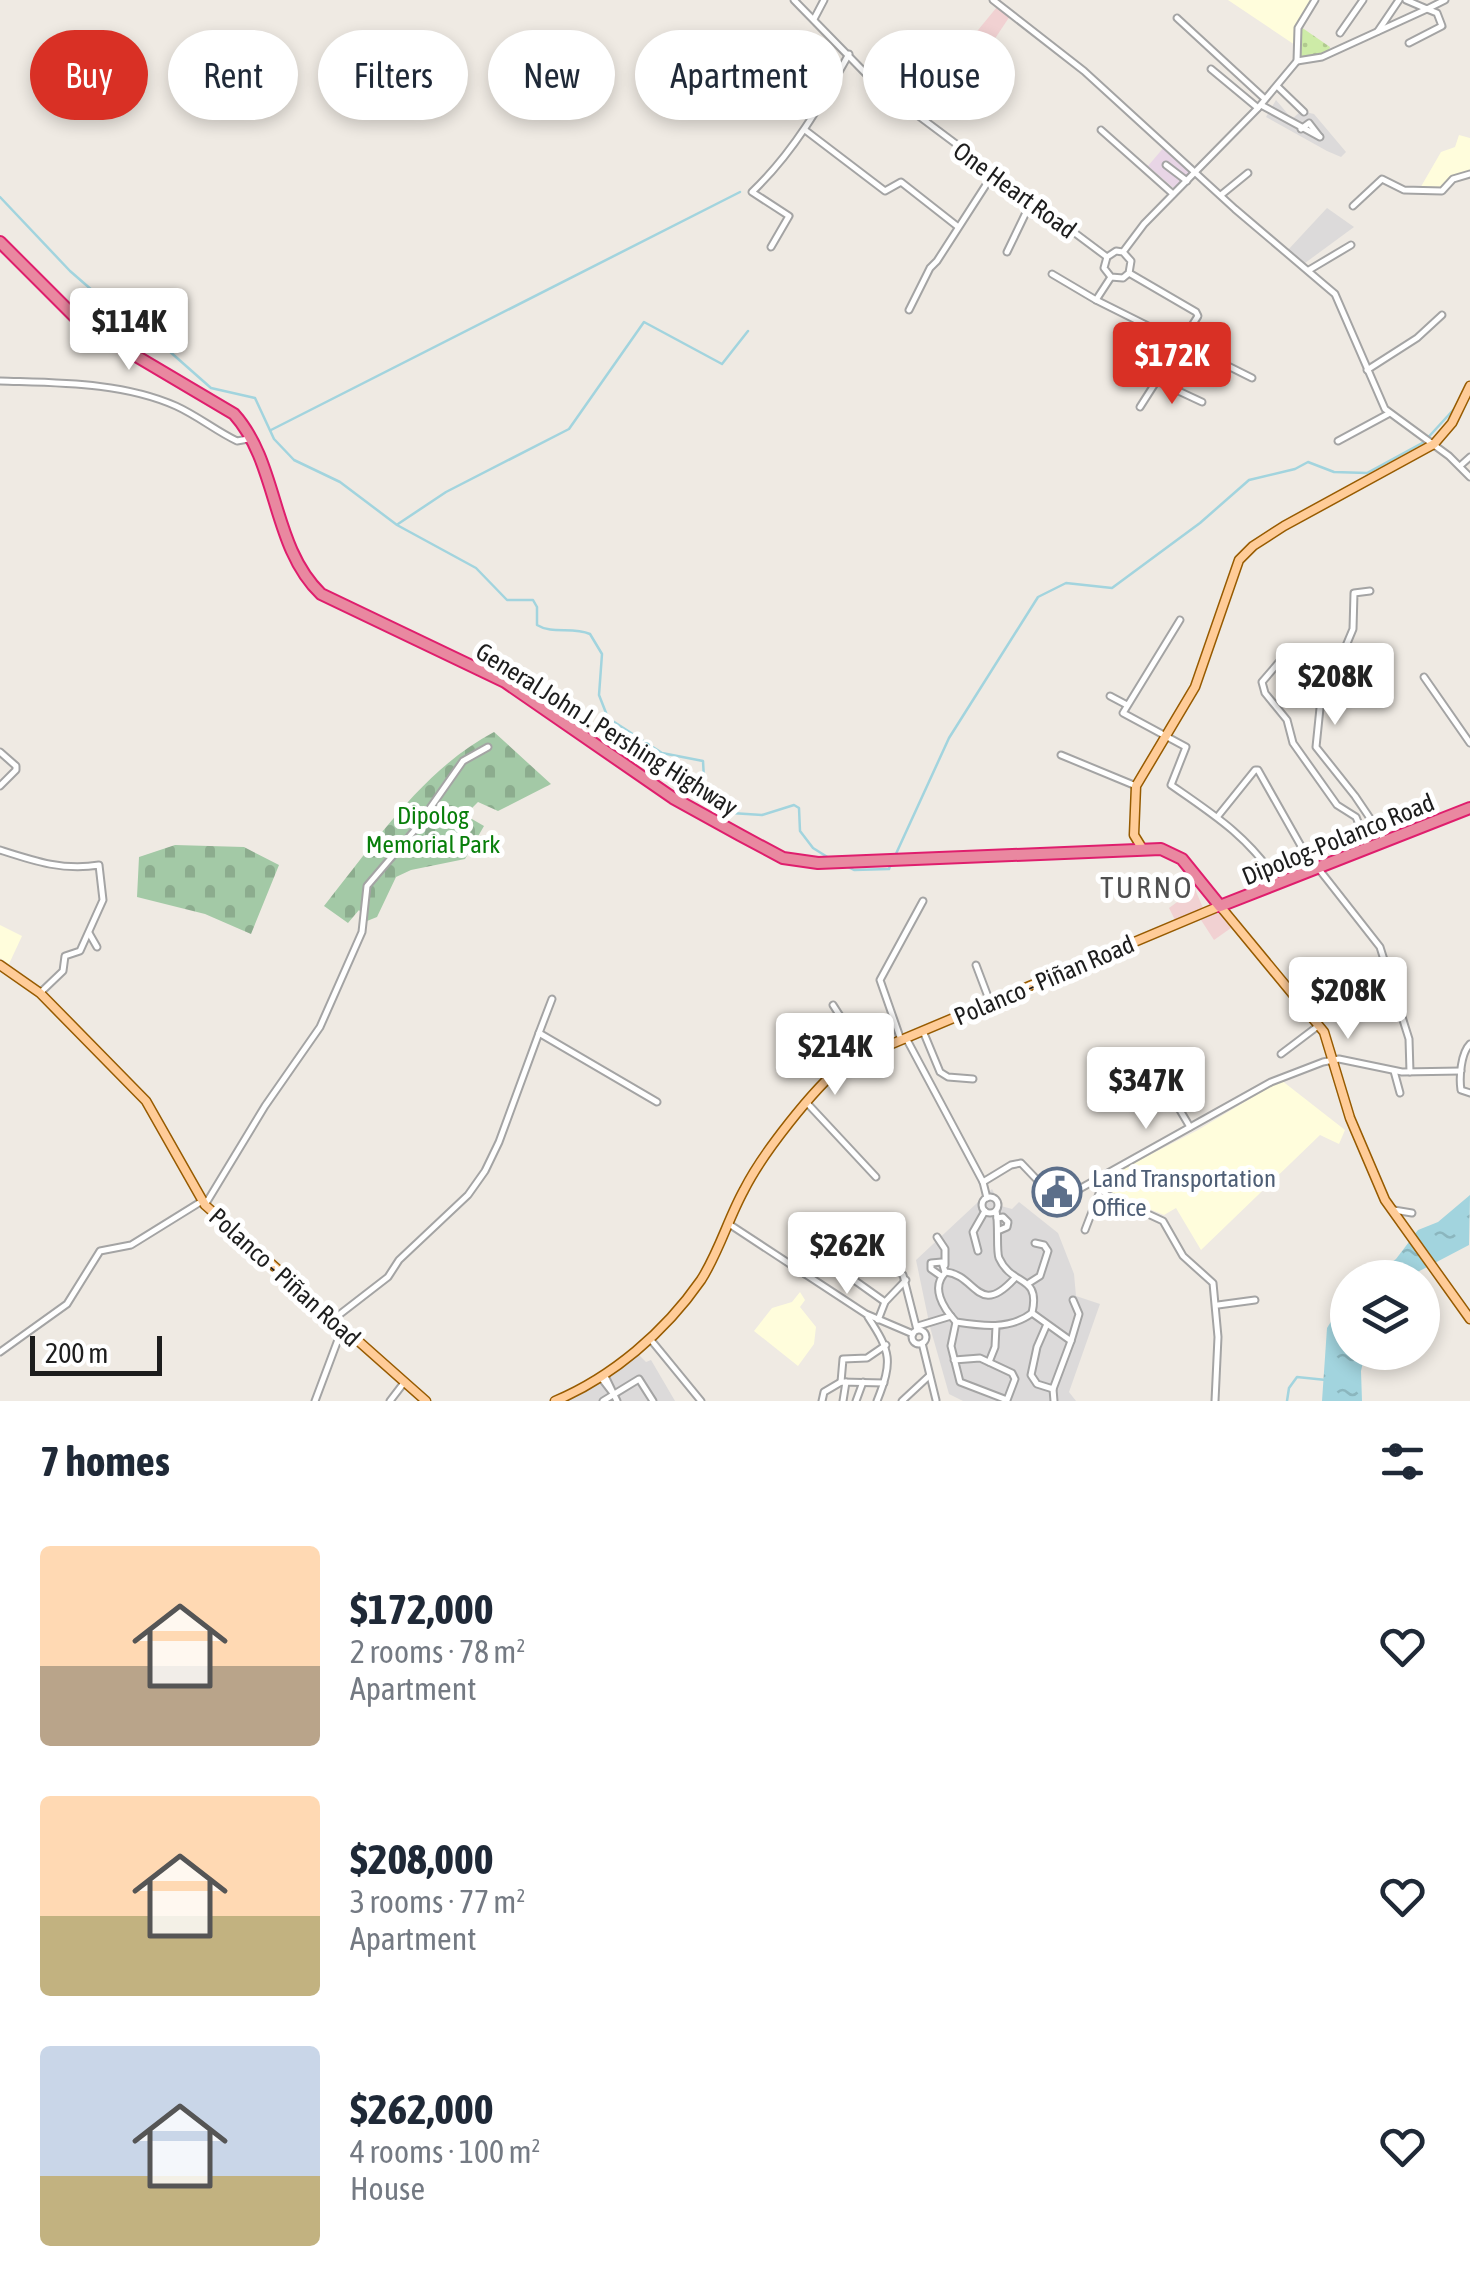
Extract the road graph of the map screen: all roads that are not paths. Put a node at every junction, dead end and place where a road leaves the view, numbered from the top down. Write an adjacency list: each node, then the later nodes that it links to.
1 (794, 0): 10 (street, One Heart Road)
2 (824, 0): 10 (street)
3 (1315, 0): 15 (street)
4 (1402, 0): 8 (street); 11 (street)
5 (1445, 0): 8 (street)
6 (1361, 1): 12 (street)
7 (999, 2): 26 (street)
8 (1427, 8): 11 (street); 13 (street)
9 (1177, 18): 19 (street)
10 (814, 19): 14 (street, One Heart Road)
11 (1378, 31): 15 (street)
12 (1340, 33)
13 (1410, 43)
14 (849, 54): 17 (street, One Heart Road); 23 (street)
15 (1297, 61): 18 (street)
16 (1211, 69): 19 (street)
17 (863, 73)
18 (1276, 86): 19 (street); 20 (street)
19 (1261, 104): 22 (street); 26 (street)
20 (1304, 112)
21 (921, 120): 28 (street, One Heart Road)
22 (1301, 129)
23 (805, 130): 35 (street); 38 (street)
24 (1101, 130): 31 (street)
25 (1166, 165): 30 (street)
26 (1196, 172): 30 (street); 32 (street)
27 (1248, 173): 32 (street)
28 (993, 174): 33 (street, One Heart Road); 35 (street)
29 (1470, 174): 34 (street)
30 (1187, 181): 31 (street)
31 (1174, 194): 40 (street)
32 (1220, 196): 42 (street)
33 (1032, 200): 39 (street); 41 (street, One Heart Road)
34 (1353, 206)
35 (957, 226): 47 (street)
36 (0, 242): 58 (highway, General John J. Pershing Highway)
37 (1351, 245): 42 (street)
38 (771, 247)
39 (1007, 252)
40 (1123, 252): 41 (street); 43 (street)
41 (1107, 256): 45 (street)
42 (1309, 270): 50 (street)
43 (1129, 273): 45 (street); 49 (street)
44 (1052, 274): 46 (street)
45 (1111, 277): 46 (street)
46 (1096, 300): 49 (street)
47 (909, 310)
48 (1442, 315): 50 (street)
49 (1182, 341): 51 (street); 53 (street)
50 (1367, 370): 57 (street)
51 (1252, 378)
52 (0, 381): 58 (street)
53 (1157, 381): 55 (street); 56 (street)
54 (1470, 386): 60 (main road)
55 (1202, 402)
56 (1140, 407)
57 (1388, 414): 59 (street); 60 (street)
58 (251, 438): 84 (highway, General John J. Pershing Highway)
59 (1338, 441)
60 (1429, 441): 62 (street); 70 (main road)
61 (1470, 456): 62 (street)
62 (1460, 466): 63 (street)
63 (1470, 478)
64 (1370, 591): 80 (street)
65 (1180, 620): 69 (street)
66 (1280, 660): 82 (street)
67 (1424, 677): 71 (street)
68 (1110, 696): 69 (street)
69 (1126, 705): 70 (street)
70 (1166, 736): 76 (main road); 78 (street)
71 (1470, 743)
72 (488, 747): 120 (street)
73 (0, 752): 75 (street)
74 (1061, 755): 76 (street)
75 (0, 786)
76 (1136, 786): 79 (main road)
77 (1470, 808): 80 (highway, Dipolog-Polanco Road)
78 (1218, 816): 85 (street); 86 (street)
79 (1134, 834): 81 (main road); 84 (main road)
80 (1386, 842): 82 (highway, Dipolog-Polanco Road)
81 (1142, 848): 84 (highway, General John J. Pershing Highway); 88 (highway, General John J. Pershing Highway)
82 (1369, 849): 85 (highway, Dipolog-Polanco Road)
83 (0, 850): 89 (street)
84 (1124, 850)
85 (1316, 869): 86 (highway, Dipolog-Polanco Road); 107 (street)
86 (1279, 883): 88 (highway, Dipolog-Polanco Road)
87 (923, 901): 100 (street)
88 (1220, 906): 95 (main road, Polanco - Piñan Road); 97 (main road, General John J. Pershing Highway)
89 (89, 934): 90 (street); 93 (street)
90 (98, 947)
91 (976, 964): 95 (street)
92 (0, 965): 93 (main road, Polanco - Piñan Road)
93 (40, 993): 120 (main road, Polanco - Piñan Road)
94 (552, 999): 99 (street)
95 (990, 1002): 98 (main road, Polanco - Piñan Road)
96 (833, 1005): 102 (street)
97 (1318, 1026): 103 (street); 104 (main road, General John J. Pershing Highway)
98 (922, 1031): 100 (main road, Polanco - Piñan Road); 108 (street)
99 (539, 1033): 112 (street); 143 (street)
100 (904, 1039): 102 (main road, Polanco - Piñan Road); 116 (street)
101 (1470, 1044): 106 (street)
102 (865, 1054): 113 (main road, Polanco - Piñan Road)
103 (1281, 1054)
104 (1333, 1059): 105 (street); 114 (street); 121 (main road, General John J. Pershing Highway)
105 (1394, 1070): 107 (street); 109 (street)
106 (1461, 1070): 107 (street); 110 (street)
107 (1410, 1072)
108 (974, 1079)
109 (1400, 1093)
110 (1470, 1093)
111 (1171, 1095): 114 (street)
112 (657, 1102)
113 (807, 1103): 115 (street); 125 (main road, Polanco - Piñan Road)
114 (1190, 1128): 117 (street)
115 (876, 1177)
116 (984, 1181): 117 (street); 119 (street)
117 (1092, 1182): 118 (street)
118 (1100, 1191): 127 (street); 139 (street)
119 (989, 1198): 122 (street); 124 (street)
120 (204, 1203): 143 (main road, Polanco - Piñan Road); 154 (street)
121 (1391, 1210): 123 (street); 145 (main road, General John J. Pershing Highway)
122 (985, 1211): 124 (street); 130 (street)
123 (1412, 1213)
124 (996, 1214): 133 (street)
125 (729, 1224): 132 (street); 150 (main road, Polanco - Piñan Road)
126 (839, 1225): 134 (street)
127 (1084, 1230)
128 (937, 1237): 131 (street)
129 (1035, 1243): 135 (street)
130 (978, 1251)
131 (943, 1271): 133 (street); 142 (street)
132 (805, 1274): 138 (street); 141 (street)
133 (1014, 1279): 135 (street)
134 (906, 1280): 138 (street); 149 (street)
135 (1029, 1284): 140 (street)
136 (1073, 1300): 151 (street)
137 (1254, 1300): 139 (street)
138 (885, 1302): 144 (street)
139 (1216, 1305): 181 (street)
140 (1032, 1313): 146 (street); 147 (street)
141 (866, 1314): 144 (street); 153 (street)
142 (954, 1319): 147 (street); 149 (street); 155 (street)
143 (332, 1320): 148 (main road, Polanco - Piñan Road)
144 (878, 1320): 149 (street)
145 (1470, 1320)
146 (1047, 1324): 151 (street); 157 (street)
147 (996, 1325): 156 (street)
148 (342, 1329): 164 (main road, Polanco - Piñan Road); 167 (street)
149 (916, 1330): 152 (street); 152 (street)
150 (649, 1338): 160 (main road, Polanco - Piñan Road); 173 (street)
151 (1072, 1341): 165 (street)
152 (922, 1344): 158 (street)
153 (886, 1345): 161 (street); 163 (street)
154 (0, 1352)
155 (954, 1360): 156 (street); 159 (street)
156 (989, 1362): 159 (street)
157 (1031, 1372): 159 (street); 165 (street)
158 (928, 1376): 178 (street); 179 (street)
159 (1015, 1376)
160 (604, 1377): 166 (street); 170 (main road, Polanco - Piñan Road)
161 (843, 1382): 162 (street); 174 (street); 175 (street)
162 (862, 1382): 163 (street); 176 (street)
163 (884, 1383): 177 (street)
164 (403, 1384): 168 (street); 169 (main road, Polanco - Piñan Road)
165 (1053, 1389): 180 (street)
166 (614, 1396): 171 (street); 172 (street)
167 (315, 1401)
168 (390, 1401)
169 (426, 1401)
170 (554, 1401)
171 (603, 1401)
172 (653, 1401)
173 (701, 1401)
174 (822, 1401)
175 (842, 1401)
176 (856, 1401)
177 (877, 1401)
178 (902, 1401)
179 (935, 1401)
180 (1054, 1401)
181 (1214, 1401)

